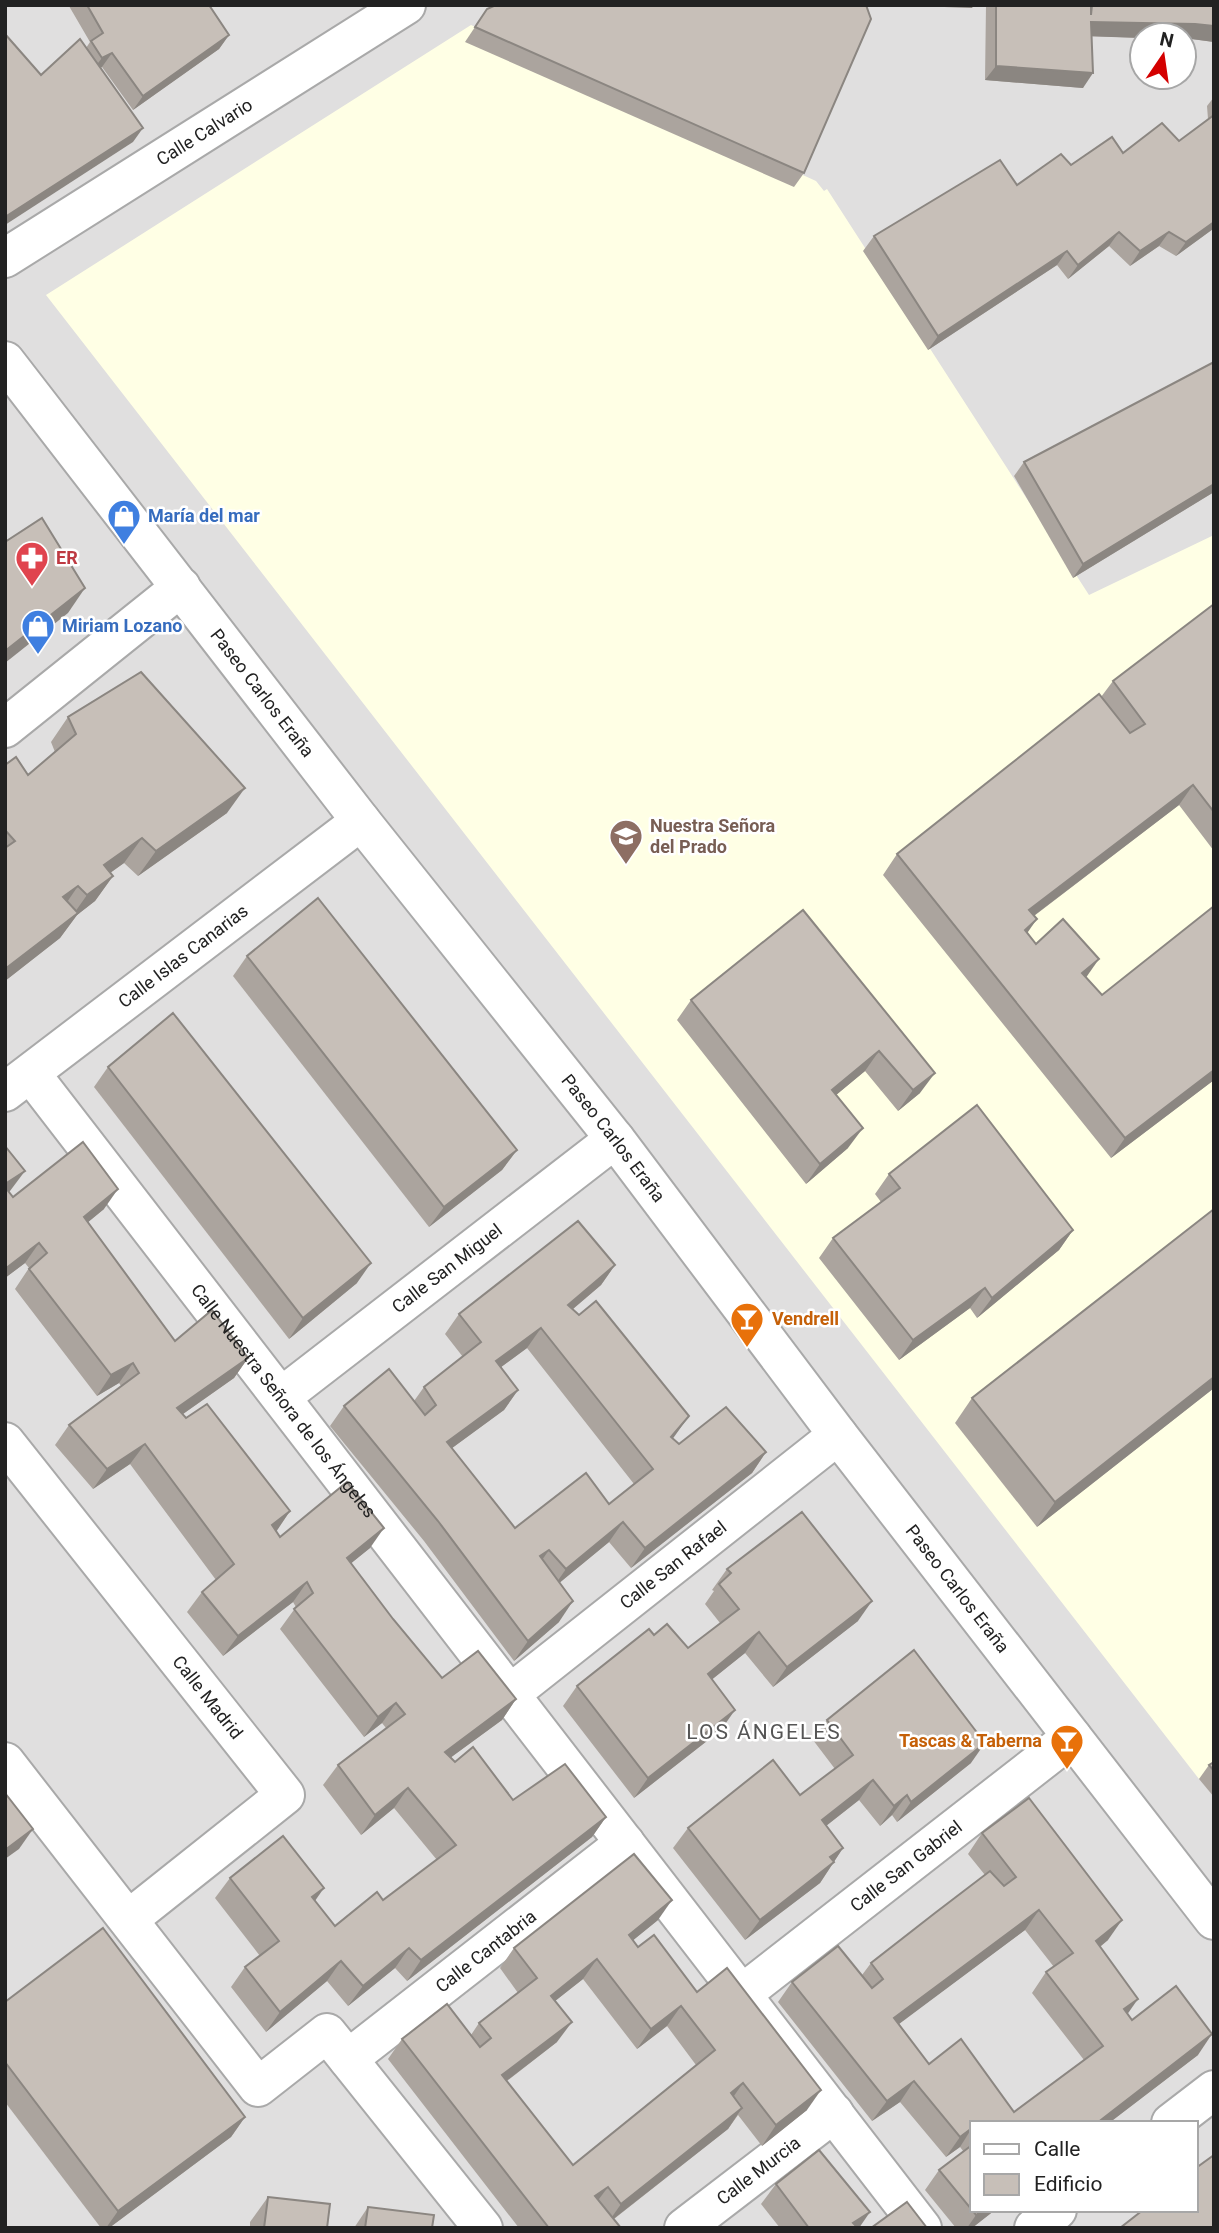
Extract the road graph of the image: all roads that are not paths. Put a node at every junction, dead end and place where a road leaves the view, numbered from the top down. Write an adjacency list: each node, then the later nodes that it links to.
1 (406, 5): 2 (street, Calle Calvario)
2 (5, 258)
3 (5, 362): 4 (street, Paseo Carlos Eraña)
4 (180, 587): 5 (street); 6 (street, Paseo Carlos Eraña)
5 (5, 728)
6 (361, 821): 7 (street, Calle Islas Canarias); 8 (street, Paseo Carlos Eraña)
7 (18, 1083): 9 (street, Calle Nuestra Señora de los Ángeles)
8 (615, 1139): 9 (street, Calle San Miguel); 10 (street, Paseo Carlos Eraña)
9 (281, 1397): 12 (street, Calle Nuestra Señora de los Ángeles)
10 (838, 1435): 12 (street, Calle San Rafael); 13 (street, Paseo Carlos Eraña)
11 (5, 1442): 16 (street, Calle Madrid)
12 (510, 1694): 15 (street, Calle Nuestra Señora de los Ángeles)
13 (1072, 1737): 17 (street, Paseo Carlos Eraña); 18 (street, Calle San Gabriel)
14 (5, 1762): 16 (street)
15 (625, 1843): 18 (street, Calle Nuestra Señora de los Ángeles); 19 (street, Calle Cantabria)
16 (129, 1919): 19 (street)
17 (1214, 1920)
18 (741, 1994): 21 (street, Calle Nuestra Señora de los Ángeles)
19 (348, 2059): 24 (street)
20 (1214, 2090): 22 (street)
21 (834, 2113): 25 (street, Calle Murcia); 26 (street, Calle Nuestra Señora de los Ángeles)
22 (1174, 2121)
23 (1054, 2212): 27 (street)
24 (483, 2228)
25 (684, 2228)
26 (922, 2228)
27 (1034, 2228)

